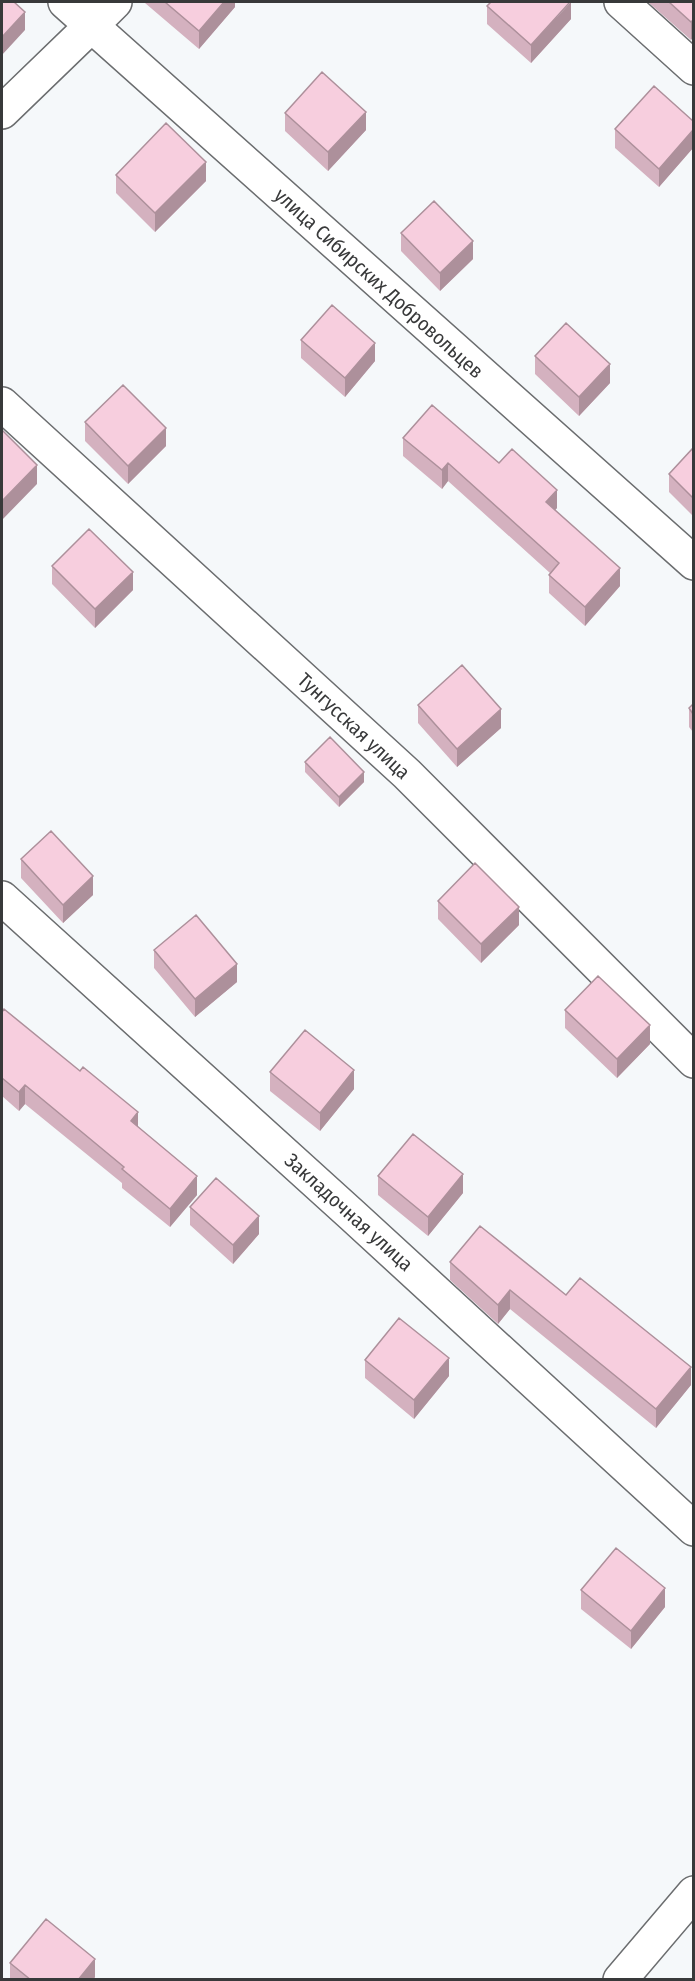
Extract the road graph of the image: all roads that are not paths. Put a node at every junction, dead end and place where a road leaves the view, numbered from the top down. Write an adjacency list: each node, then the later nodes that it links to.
1 (65, 2): 4 (street, улица Сибирских Добровольцев)
2 (115, 2): 4 (street)
3 (621, 2): 5 (street)
4 (92, 27): 6 (street); 8 (street, улица Сибирских Добровольцев)
5 (693, 68)
6 (2, 112)
7 (2, 404): 10 (street, Тунгусская улица)
8 (693, 563)
9 (2, 898): 11 (street, Закладочная улица)
10 (693, 1061)
11 (693, 1530)
12 (693, 1893): 13 (street)
13 (620, 1980)

